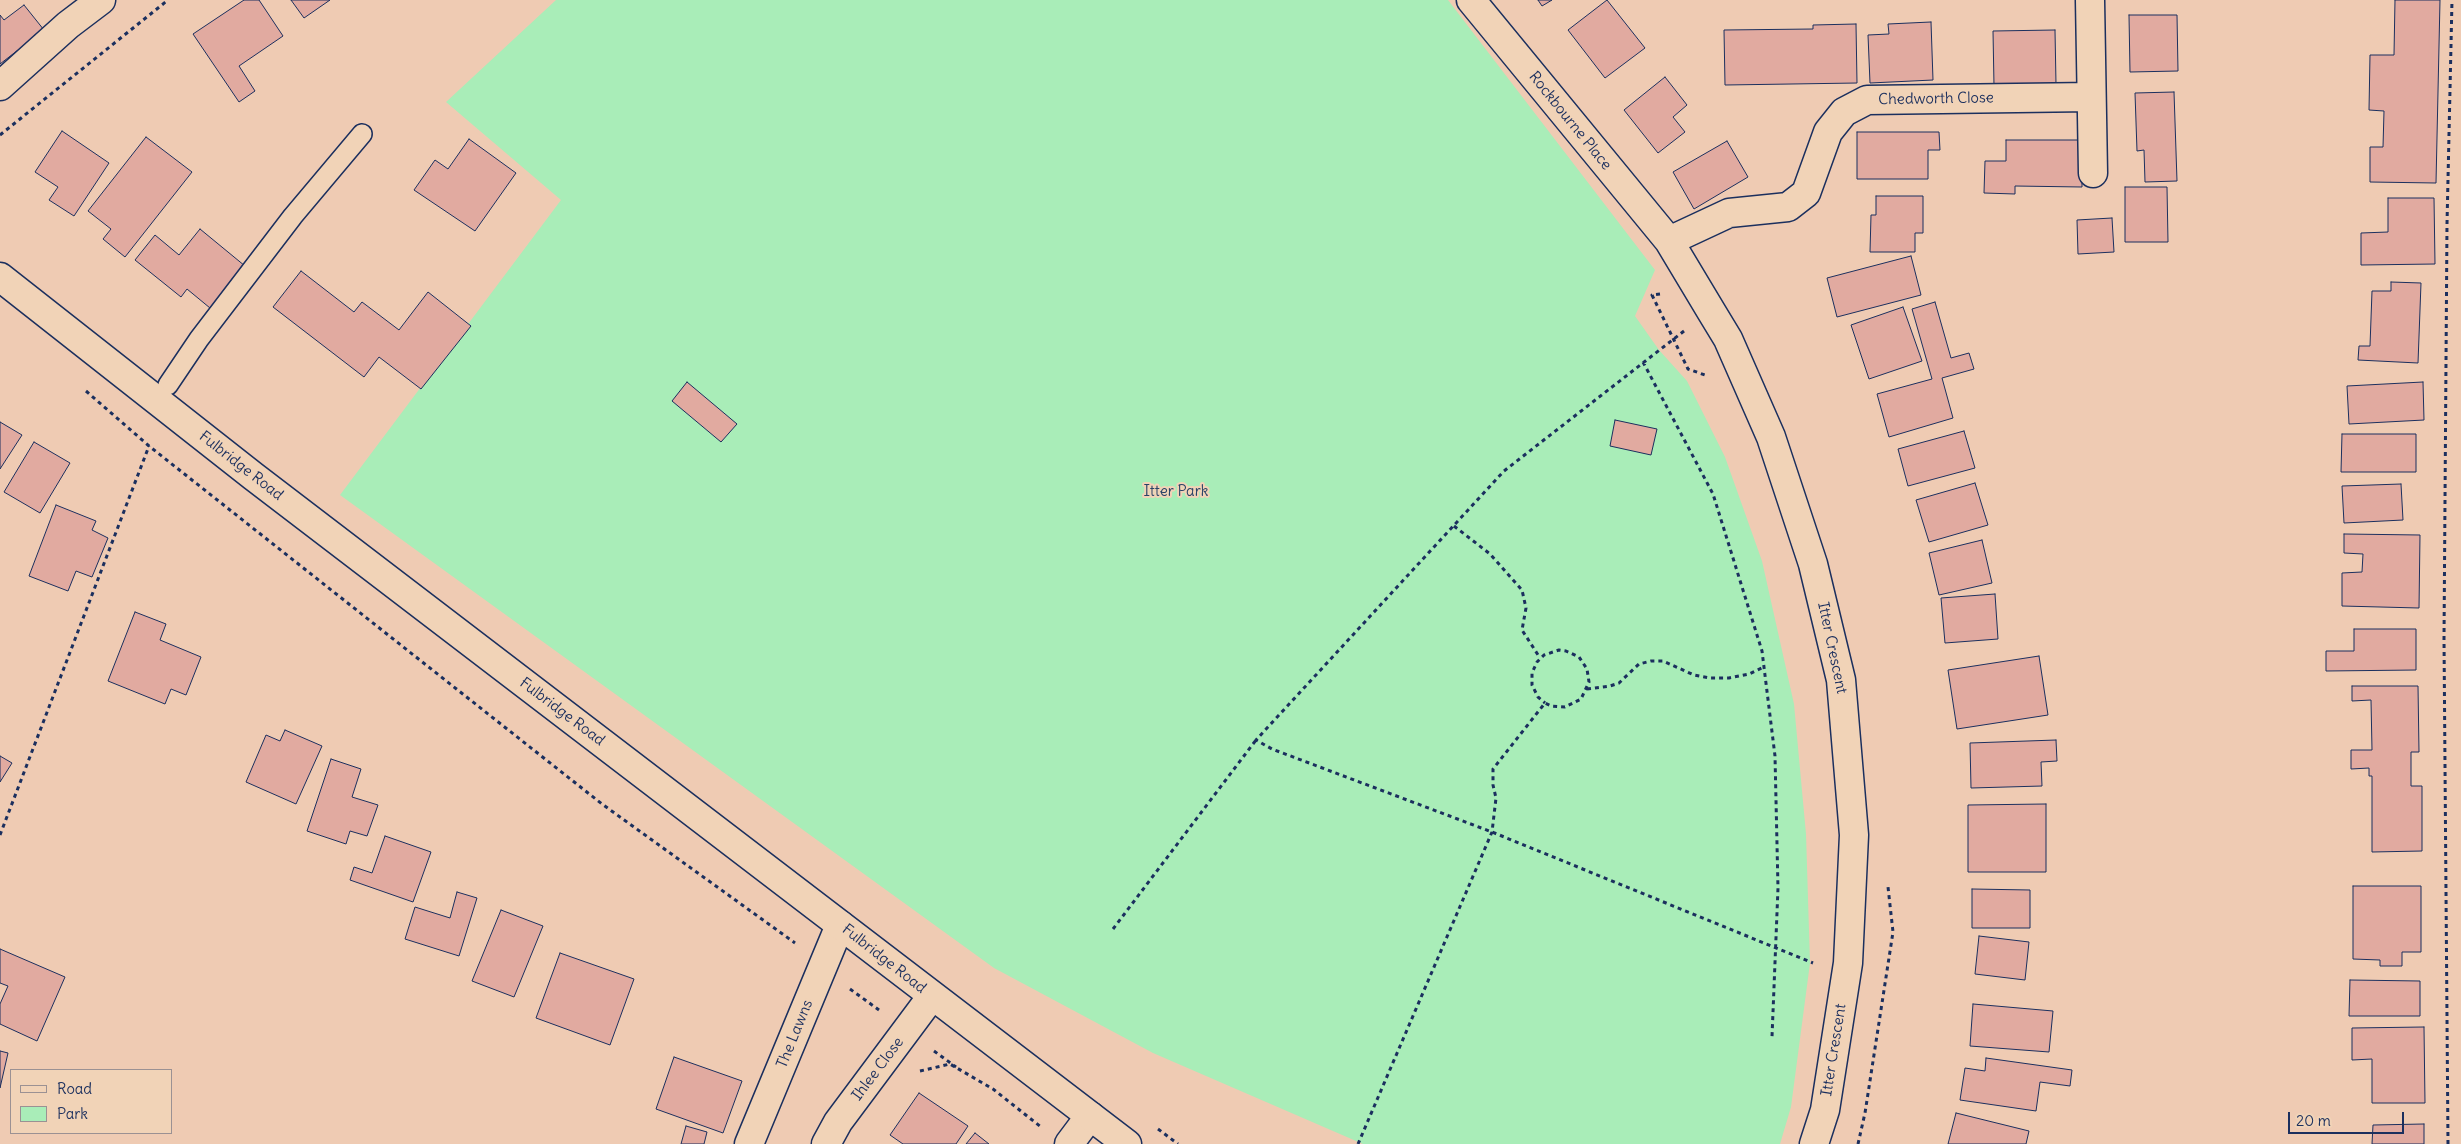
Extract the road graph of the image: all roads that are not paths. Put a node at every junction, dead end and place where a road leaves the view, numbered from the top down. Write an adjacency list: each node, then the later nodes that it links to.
1 (101, 0): 4 (street)
2 (1471, 0): 8 (street, Rockbourne Place)
3 (2090, 0): 5 (street)
4 (0, 86)
5 (2092, 97): 7 (street); 8 (street, Chedworth Close)
6 (362, 134): 10 (lane)
7 (2093, 173)
8 (1669, 242): 18 (street, Itter Crescent)
9 (0, 277): 11 (street, Fulbridge Road)
10 (168, 385)
11 (840, 925): 12 (street, Fulbridge Road); 15 (street, The Lawns)
12 (932, 996): 13 (street, Fulbridge Road); 16 (street, Ihlee Close)
13 (1090, 1116): 14 (street); 17 (street, Fulbridge Road)
14 (1058, 1138)
15 (750, 1144)
16 (826, 1144)
17 (1127, 1144)
18 (1814, 1144)

